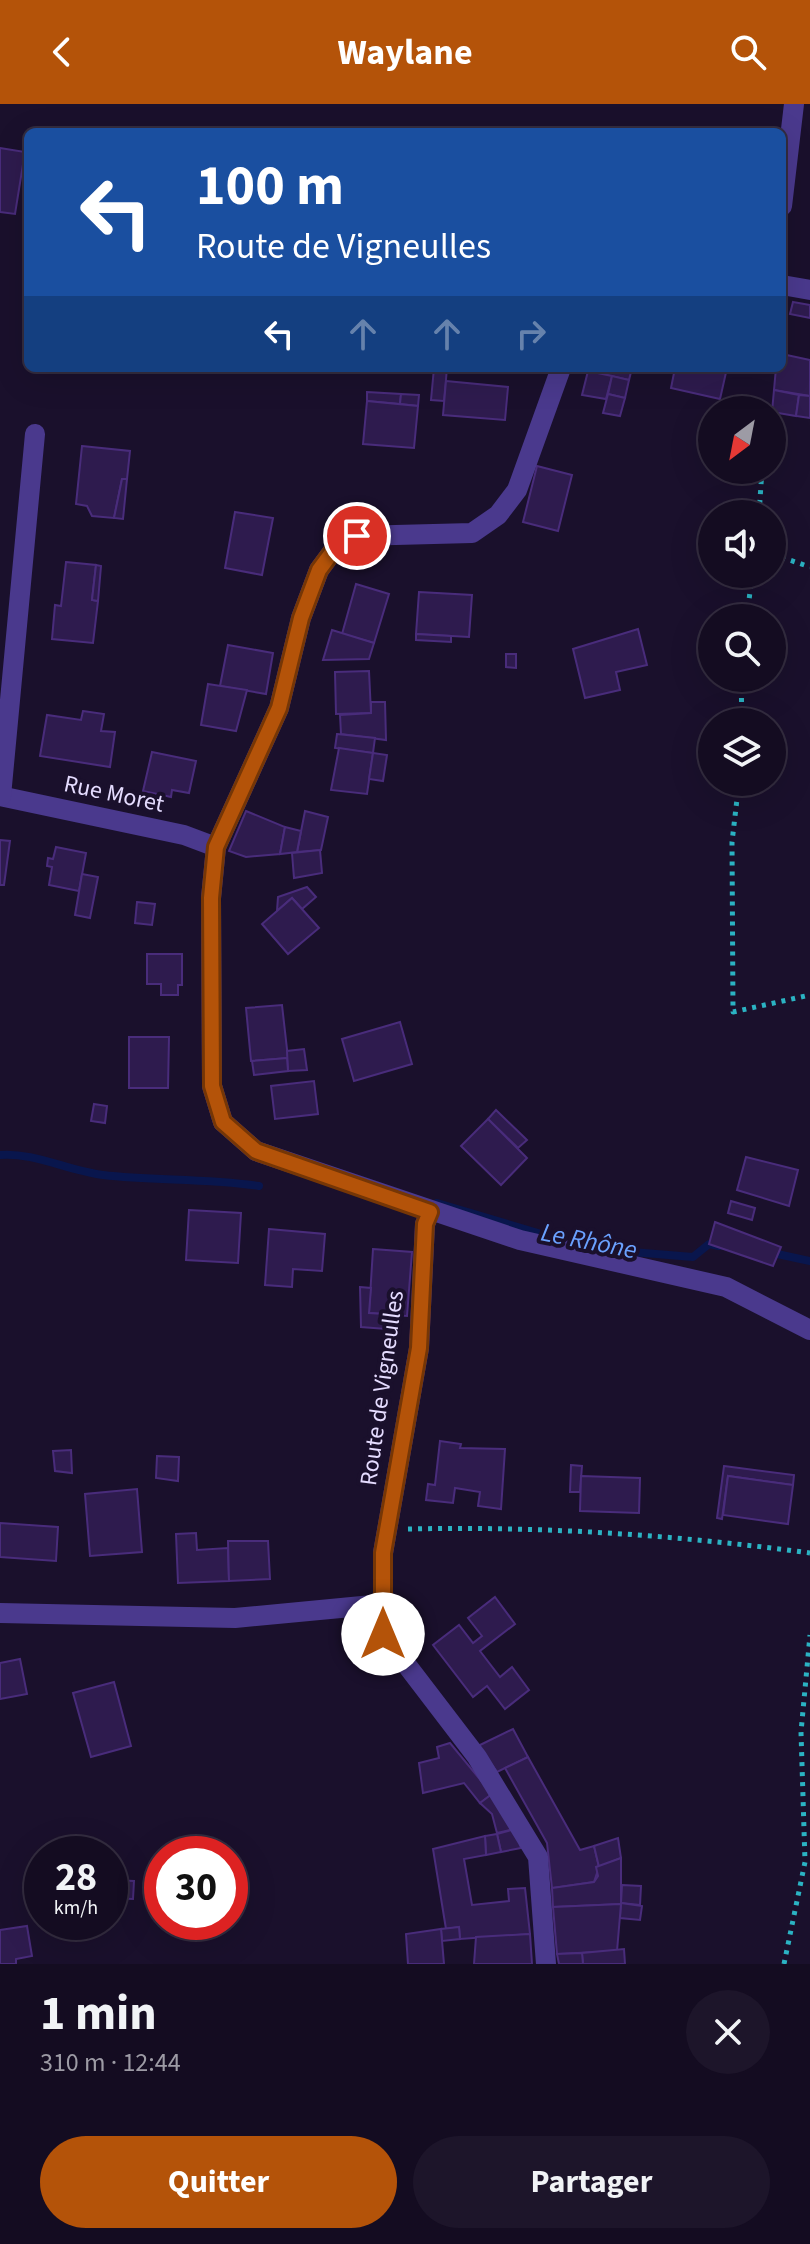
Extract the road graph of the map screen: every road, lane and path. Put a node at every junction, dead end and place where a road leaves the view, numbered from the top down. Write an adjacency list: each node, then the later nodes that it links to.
1 (794, 104): 2 (street)
2 (786, 172)
3 (786, 286): 4 (street)
4 (810, 290)
5 (560, 372): 11 (street)
6 (35, 434): 9 (street)
7 (786, 559): 8 (path)
8 (810, 567)
9 (0, 796): 11 (street, Rue Moret)
10 (737, 796): 12 (path)
11 (216, 847): 13 (street)
12 (810, 995)
13 (430, 1212): 14 (street); 15 (street, Route de Vigneulles)
14 (810, 1330)
15 (387, 1529): 16 (path); 17 (street, Route de Vigneulles)
16 (810, 1553)
17 (383, 1604): 18 (street); 20 (street, Route de Vigneulles)
18 (0, 1613)
19 (810, 1635): 21 (path)
20 (546, 1964)
21 (784, 1964)

